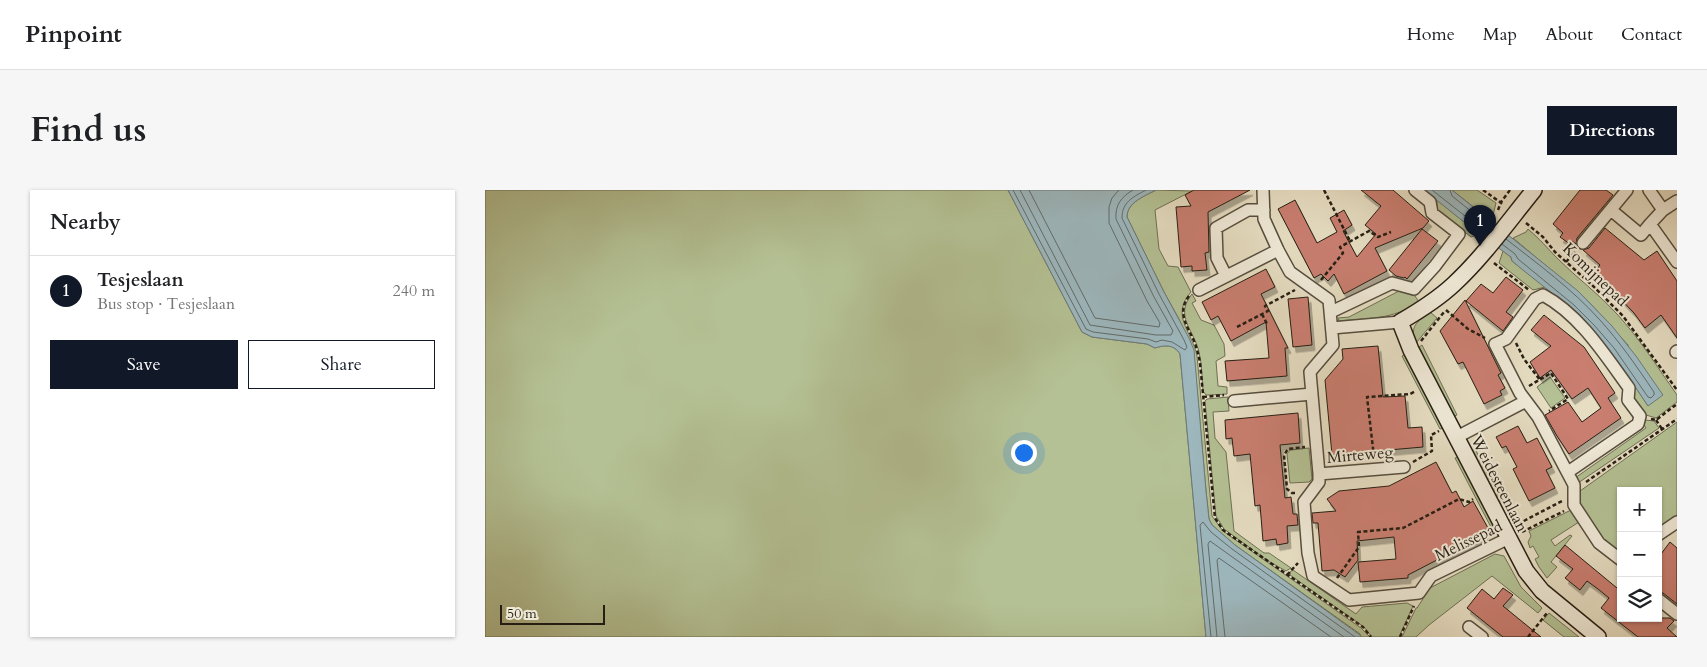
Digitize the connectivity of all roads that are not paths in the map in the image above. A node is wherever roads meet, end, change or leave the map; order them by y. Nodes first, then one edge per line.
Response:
1 (1263, 190) edge
2 (1415, 190) edge
3 (1534, 190) edge
4 (1627, 190) edge
5 (1649, 190) edge
6 (1677, 201) edge
7 (1264, 210) junction
8 (1611, 210) junction
9 (1663, 210) junction
10 (1651, 224) junction
11 (1583, 243) dead end
12 (1278, 250) junction
13 (1677, 262) edge
14 (1226, 276) junction
15 (1199, 290) road end
16 (1331, 312) junction
17 (1400, 322) junction
18 (1332, 328) junction
19 (1312, 394) junction
20 (1523, 397) junction
21 (1234, 400) road end
22 (1454, 432) junction
23 (1404, 467) road end
24 (1568, 472) junction
25 (1319, 474) junction
26 (1677, 522) edge
27 (1661, 532) edge
28 (1507, 534) junction
29 (1617, 557) edge
30 (1349, 600) joint
31 (1662, 602) edge
32 (1677, 614) edge
33 (1469, 627) dead end
34 (1482, 637) edge
35 (1598, 637) edge

1 - 7 street
2 - 16 street
3 - 17 street
4 - 8 street
5 - 9 street
6 - 9 street
7 - 12 street
7 - 14 street
8 - 10 street
8 - 11 street
9 - 10 street
10 - 13 street
12 - 14 street
12 - 16 street
14 - 15 street
16 - 18 street, Mirteweg
17 - 18 street
17 - 22 street, Weidesteenlaan
18 - 19 street, Mirteweg
19 - 21 street
19 - 25 street, Mirteweg
20 - 22 street
20 - 24 street
20 - 24 street
22 - 28 street, Weidesteenlaan
23 - 25 street, Mirteweg
24 - 29 street
25 - 30 street, Mirteweg
26 - 27 street
28 - 30 street, Melissepad
28 - 35 street, Weidesteenlaan
31 - 32 street
33 - 34 street

